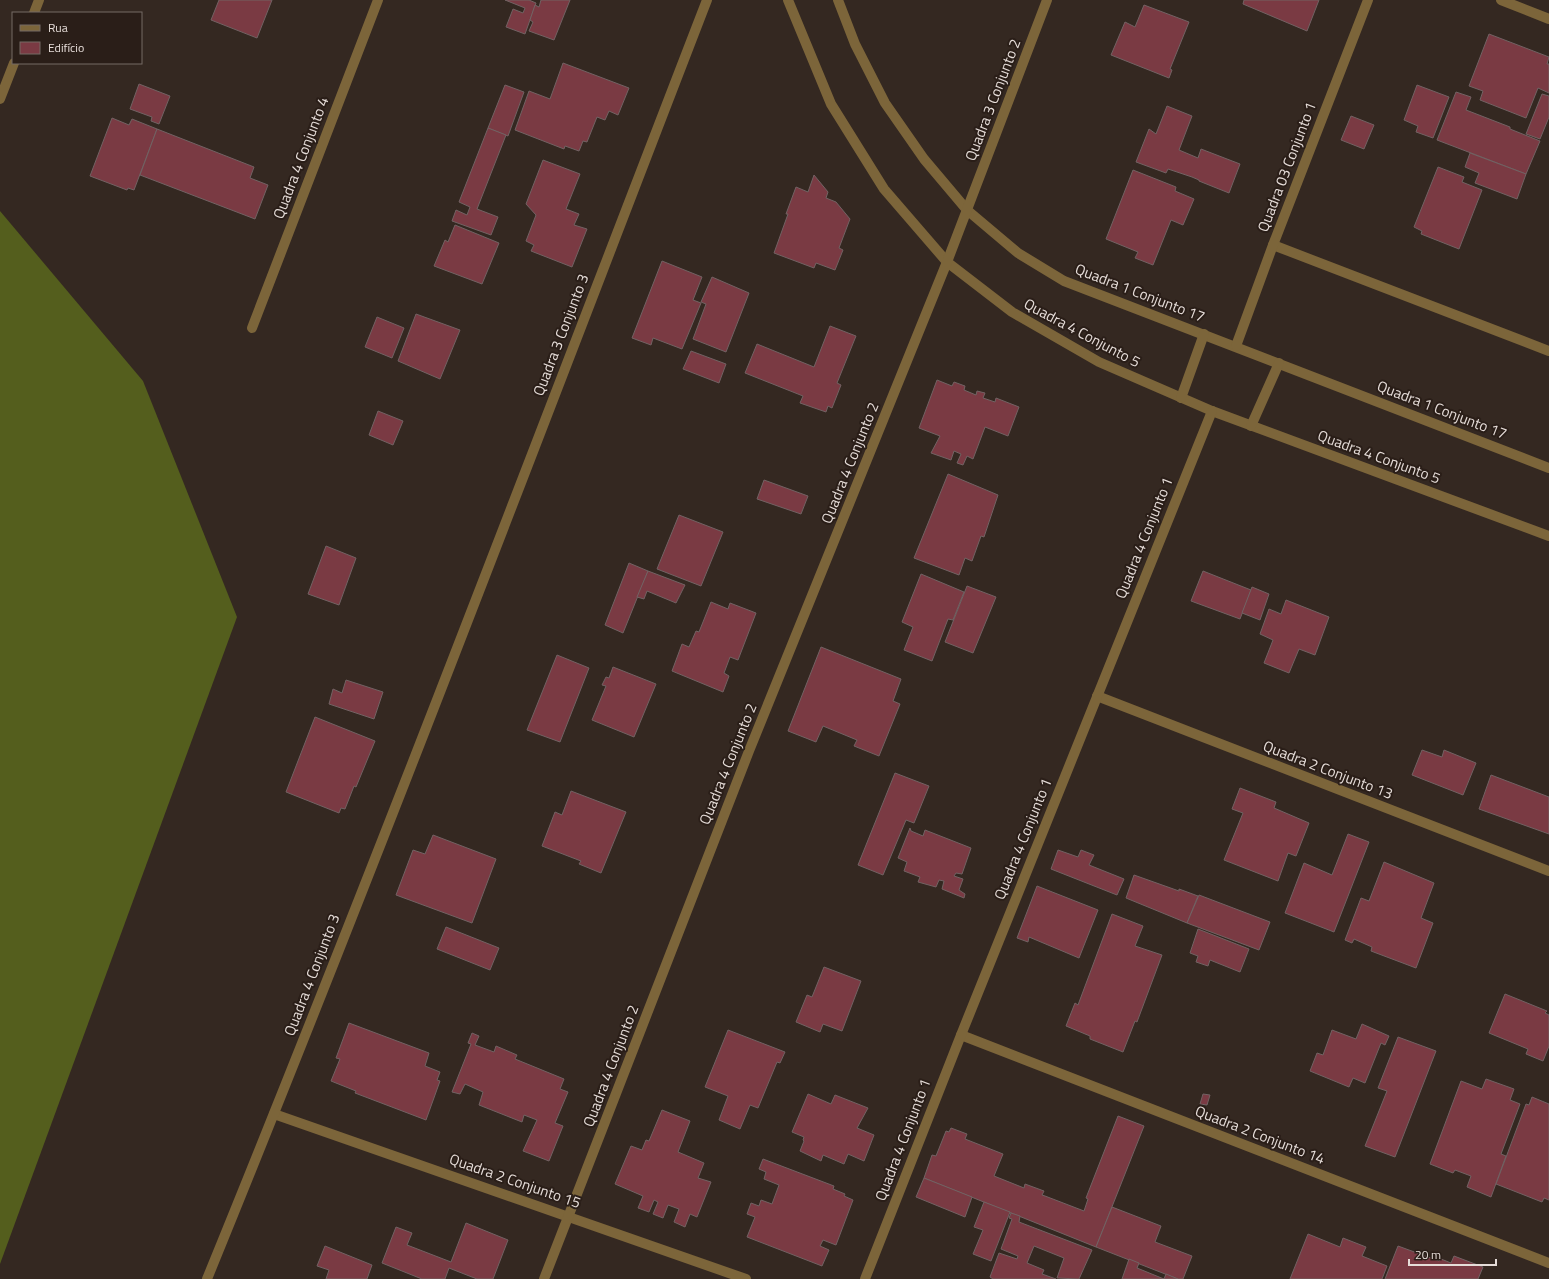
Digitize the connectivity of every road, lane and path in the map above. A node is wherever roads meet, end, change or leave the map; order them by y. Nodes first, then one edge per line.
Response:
1 (39, 0) edge
2 (378, 0) edge
3 (707, 0) edge
4 (788, 0) edge
5 (838, 0) edge
6 (1047, 0) edge
7 (1368, 0) edge
8 (1501, 0) edge
9 (34, 12) edge
10 (1549, 18) edge
11 (14, 64) edge
12 (0, 99) edge
13 (967, 210) junction
14 (1273, 245) junction
15 (947, 262) junction
16 (252, 328) dead end
17 (1204, 334) junction
18 (1236, 346) junction
19 (1549, 351) edge
20 (1279, 363) junction
21 (1181, 398) junction
22 (1212, 411) junction
23 (1251, 426) junction
24 (1549, 468) edge
25 (1549, 536) edge
26 (444, 681) joint
27 (1097, 696) junction
28 (1549, 871) edge
29 (961, 1035) junction
30 (274, 1114) junction
31 (569, 1216) junction
32 (1549, 1264) edge
33 (207, 1279) edge
34 (544, 1279) edge
35 (746, 1279) edge
36 (865, 1279) edge

1 - 9 street
2 - 16 street, Quadra 4 Conjunto 4
3 - 26 street, Quadra 3 Conjunto 3
4 - 15 street, Quadra 4 Conjunto 5
5 - 13 street, Quadra 1 Conjunto 17
6 - 13 street, Quadra 3 Conjunto 2
7 - 14 street, Quadra 03 Conjunto 1
8 - 10 street
11 - 12 street
13 - 15 street, Quadra 3 Conjunto 2
13 - 17 street, Quadra 1 Conjunto 17
14 - 18 street, Quadra 03 Conjunto 1
14 - 19 street
15 - 21 street, Quadra 4 Conjunto 5
15 - 31 street, Quadra 4 Conjunto 2
17 - 18 street, Quadra 1 Conjunto 17
17 - 21 street
18 - 20 street, Quadra 1 Conjunto 17
20 - 23 street
20 - 24 street, Quadra 1 Conjunto 17
21 - 22 street, Quadra 4 Conjunto 5
22 - 23 street, Quadra 4 Conjunto 5
22 - 27 street, Quadra 4 Conjunto 1
23 - 25 street, Quadra 4 Conjunto 5
26 - 30 street, Quadra 4 Conjunto 3
27 - 28 street, Quadra 2 Conjunto 13
27 - 29 street, Quadra 4 Conjunto 1
29 - 32 street, Quadra 2 Conjunto 14
29 - 36 street, Quadra 4 Conjunto 1
30 - 31 street, Quadra 2 Conjunto 15
30 - 33 street, Quadra 4 Conjunto 3
31 - 34 street, Quadra 4 Conjunto 2
31 - 35 street, Quadra 2 Conjunto 15

